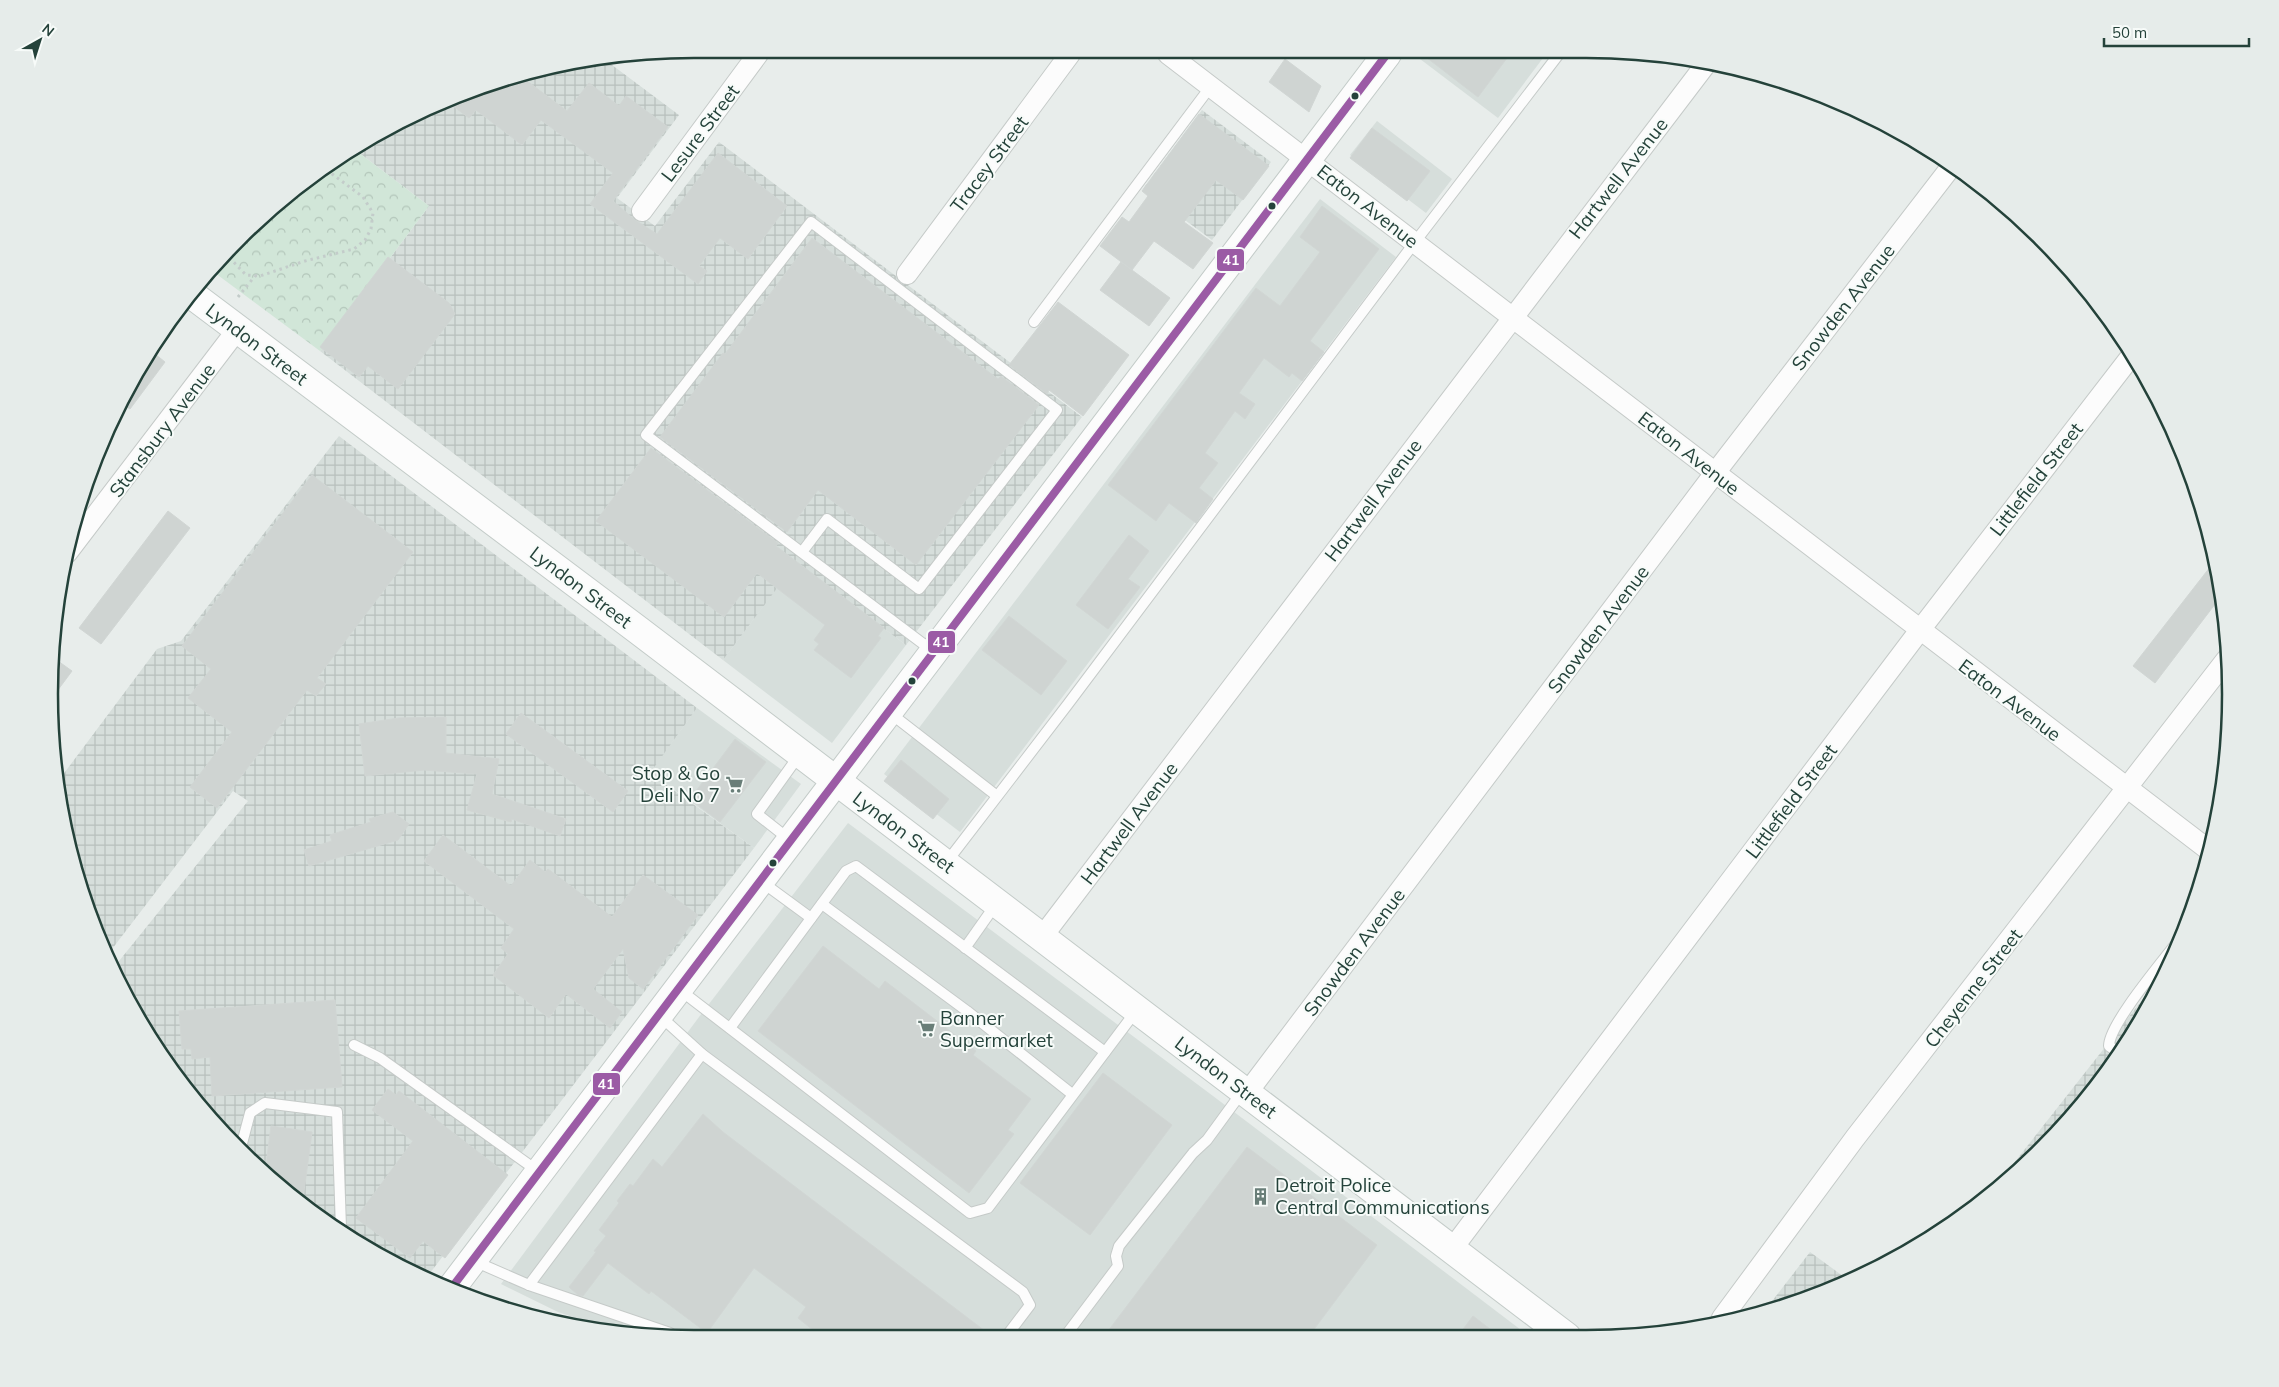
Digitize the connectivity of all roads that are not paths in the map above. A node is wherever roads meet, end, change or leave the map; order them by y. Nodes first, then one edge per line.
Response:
1 (755, 58) edge
2 (1067, 58) edge
3 (1173, 58) edge
4 (1383, 58) edge
5 (1556, 58) edge
6 (1702, 69) edge
7 (1211, 86) junction
8 (1307, 159) junction
9 (1947, 171) edge
10 (642, 211) dead end
11 (1415, 242) junction
12 (907, 274) dead end
13 (196, 298) edge
14 (1512, 317) junction
15 (1034, 322) dead end
16 (237, 330) junction
17 (2127, 361) edge
18 (1715, 473) junction
19 (76, 542) edge
20 (802, 552) junction
21 (1920, 630) junction
22 (935, 652) junction
23 (2221, 667) edge
24 (890, 712) junction
25 (801, 754) junction
26 (838, 781) junction
27 (2128, 789) junction
28 (997, 796) junction
29 (792, 841) junction
30 (2203, 846) edge
31 (945, 863) junction
32 (761, 882) junction
33 (997, 903) junction
34 (822, 904) junction
35 (811, 918) junction
36 (1042, 937) junction
37 (965, 948) junction
38 (2161, 963) edge
39 (679, 990) junction
40 (1137, 1009) junction
41 (659, 1015) junction
42 (730, 1028) junction
43 (354, 1045) dead end
44 (2113, 1049) edge
45 (1104, 1052) junction
46 (702, 1054) junction
47 (1245, 1092) junction
48 (1072, 1094) junction
49 (243, 1141) edge
50 (540, 1172) junction
51 (341, 1223) edge
52 (1452, 1249) junction
53 (473, 1261) junction
54 (455, 1283) edge
55 (529, 1285) junction
56 (1725, 1314) edge
57 (656, 1328) edge
58 (1011, 1330) edge
59 (1070, 1330) edge
60 (1558, 1330) edge

1 - 10 street, Lesure Street
2 - 12 street, Tracey Street
3 - 7 street, Eaton Avenue
4 - 8 street
5 - 11 lane
6 - 14 street, Hartwell Avenue
7 - 8 street, Eaton Avenue
7 - 15 lane
8 - 11 street, Eaton Avenue
8 - 22 street
9 - 18 street, Snowden Avenue
11 - 14 street, Eaton Avenue
11 - 28 lane
13 - 16 street, Lyndon Street
14 - 18 street, Eaton Avenue
14 - 36 street, Hartwell Avenue
16 - 19 street, Stansbury Avenue
16 - 25 street, Lyndon Street
17 - 21 street, Littlefield Street
18 - 21 street, Eaton Avenue
18 - 47 street, Snowden Avenue
20 - 20 lane
20 - 22 lane
21 - 27 street, Eaton Avenue
21 - 52 street, Littlefield Street
22 - 24 street
23 - 27 street, Cheyenne Street
24 - 26 street
24 - 28 lane
25 - 26 street, Lyndon Street
25 - 29 lane
26 - 29 street
26 - 31 street, Lyndon Street
27 - 30 street, Eaton Avenue
27 - 56 street, Cheyenne Street
28 - 31 lane
29 - 32 street
31 - 33 street, Lyndon Street
32 - 35 lane
32 - 39 street
33 - 36 street, Lyndon Street
33 - 37 lane
34 - 35 lane
34 - 37 lane
34 - 48 lane
35 - 42 lane
36 - 40 street, Lyndon Street
37 - 45 lane
38 - 44 lane
39 - 41 street
39 - 42 lane
40 - 45 lane
40 - 47 street, Lyndon Street
41 - 46 lane
41 - 50 street
42 - 48 lane
43 - 50 lane
45 - 48 lane
46 - 55 lane
46 - 58 lane
47 - 52 street, Lyndon Street
47 - 59 lane
49 - 51 lane
50 - 53 street
52 - 60 street, Lyndon Street
53 - 54 street
53 - 55 lane
55 - 57 lane

